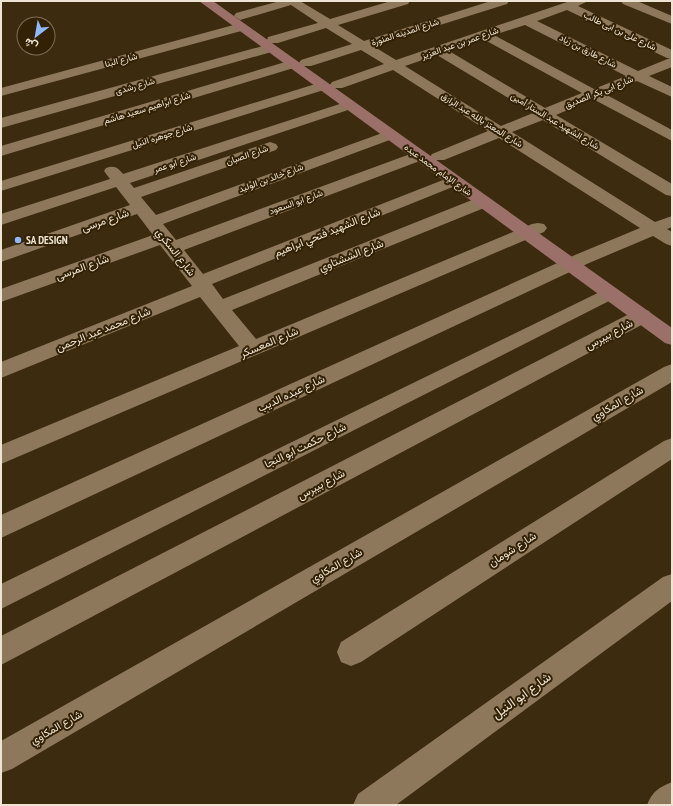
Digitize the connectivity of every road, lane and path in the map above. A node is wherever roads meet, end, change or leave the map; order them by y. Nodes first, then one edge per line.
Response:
1 (205, 1) edge
2 (219, 1) edge
3 (292, 1) edge
4 (404, 1) edge
5 (503, 1) edge
6 (582, 1) edge
7 (627, 1) edge
8 (568, 6) junction
9 (526, 20) junction
10 (672, 20) edge
11 (328, 24) junction
12 (257, 33) junction
13 (484, 35) junction
14 (363, 45) junction
15 (438, 50) junction
16 (672, 55) edge
17 (672, 62) edge
18 (299, 64) junction
19 (394, 65) junction
20 (638, 76) junction
21 (330, 86) junction
22 (1, 92) edge
23 (672, 93) edge
24 (594, 94) junction
25 (349, 105) junction
26 (544, 114) junction
27 (362, 115) junction
28 (1, 123) edge
29 (500, 132) junction
30 (390, 135) junction
31 (672, 136) edge
32 (1, 151) edge
33 (100, 155) junction
34 (419, 156) junction
35 (438, 157) junction
36 (120, 181) junction
37 (454, 181) junction
38 (1, 186) edge
39 (672, 191) edge
40 (136, 201) junction
41 (483, 202) junction
42 (1, 220) edge
43 (672, 221) edge
44 (152, 222) junction
45 (654, 228) junction
46 (532, 231) junction
47 (672, 240) edge
48 (168, 242) junction
49 (1, 256) edge
50 (576, 262) junction
51 (202, 285) junction
52 (610, 293) junction
53 (1, 296) edge
54 (220, 308) junction
55 (642, 316) junction
56 (672, 323) edge
57 (672, 338) edge
58 (252, 349) junction
59 (1, 370) edge
60 (672, 372) edge
61 (672, 447) edge
62 (1, 456) edge
63 (1, 527) edge
64 (672, 586) edge
65 (1, 597) edge
66 (1, 651) edge
67 (351, 652) dead end
68 (1, 758) edge
69 (672, 798) edge
70 (369, 805) edge
71 (663, 805) edge

1 - 12 street, شارع الإمام محمد عبده
2 - 12 street, شارع الإمام محمد عبده
3 - 11 street, شارع المعتز بالله عبد الرازق
3 - 12 street
4 - 11 street, شارع رشدى
5 - 14 street, شارع المدينه المنورة
6 - 8 street, شارع عمر بن عبد العزيز
7 - 10 street
8 - 9 street, شارع عمر بن عبد العزيز
8 - 16 street, شارع على بن ابى طالب
9 - 13 street, شارع عمر بن عبد العزيز
9 - 20 street, شارع طارق بن زياد
11 - 12 street, شارع رشدى
11 - 14 street, شارع المعتز بالله عبد الرازق
12 - 18 street, شارع الإمام محمد عبده
12 - 22 street, شارع البنا
12 - 28 street, شارع رشدى
13 - 15 street, شارع عمر بن عبد العزيز
13 - 24 street
14 - 18 street, شارع المدينه المنورة
14 - 19 street, شارع المعتز بالله عبد الرازق
15 - 19 street, شارع عمر بن عبد العزيز
15 - 26 street, شارع الشهيد عبد الستار أمين
17 - 20 street, شارع ابى بكر الصديق
18 - 21 street, شارع الإمام محمد عبده
18 - 32 street, شارع ابراهيم سعيد هاشم
19 - 21 street, شارع عمر بن عبد العزيز
19 - 29 street, شارع المعتز بالله عبد الرازق
20 - 23 street, شارع طارق بن زياد
20 - 24 street, شارع ابى بكر الصديق
21 - 25 street, شارع الإمام محمد عبده
21 - 33 street, شارع جوهره النيل
21 - 35 street, شارع الإمام محمد عبده
24 - 26 street, شارع ابى بكر الصديق
24 - 31 street
25 - 27 street, شارع الإمام محمد عبده
25 - 36 street, شارع ابو عمر
26 - 29 street, شارع ابى بكر الصديق
26 - 39 street, شارع الشهيد عبد الستار أمين
27 - 30 street, شارع الإمام محمد عبده
27 - 40 street, شارع الصبان
29 - 35 street, شارع ابى بكر الصديق
29 - 45 street, شارع المعتز بالله عبد الرازق
30 - 34 street, شارع الإمام محمد عبده
30 - 44 street, شارع خالد بن الوليد
33 - 36 street, شارع السكري
33 - 38 street, شارع جوهره النيل
34 - 37 street, شارع الإمام محمد عبده
34 - 48 street, شارع ابو السعود
35 - 46 street, شارع الإمام محمد عبده
36 - 40 street, شارع السكري
36 - 42 street, شارع ابو عمر
37 - 41 street, شارع الإمام محمد عبده
37 - 51 street, شارع الشهيد فتحي ابراهيم
40 - 44 street, شارع السكري
40 - 49 street, شارع مرسى
41 - 46 street, شارع الإمام محمد عبده
41 - 54 street, شارع الششتاوي
43 - 45 street, شارع عبده الديب
44 - 48 street, شارع السكري
45 - 47 street, شارع المعتز بالله عبد الرازق
45 - 50 street, شارع عبده الديب
46 - 50 street, شارع الإمام محمد عبده
46 - 58 street, شارع المعسكر
48 - 51 street, شارع السكري
48 - 53 street, شارع المرسى
50 - 52 street, شارع الإمام محمد عبده
50 - 56 street, شارع الإمام محمد عبده
50 - 63 street, شارع عبده الديب
51 - 54 street, شارع السكري
51 - 59 street, شارع محمد عبد الرحمن
52 - 55 street, شارع الإمام محمد عبده
52 - 65 street, شارع حكمت ابو النجا
54 - 58 street, شارع السكري
55 - 57 street, شارع الإمام محمد عبده
55 - 66 street, شارع بيبرس
58 - 62 street, شارع المعسكر
60 - 68 street, شارع المكاوي
61 - 67 street, شارع شومان
64 - 70 street, شارع ابو النيل
69 - 71 street

